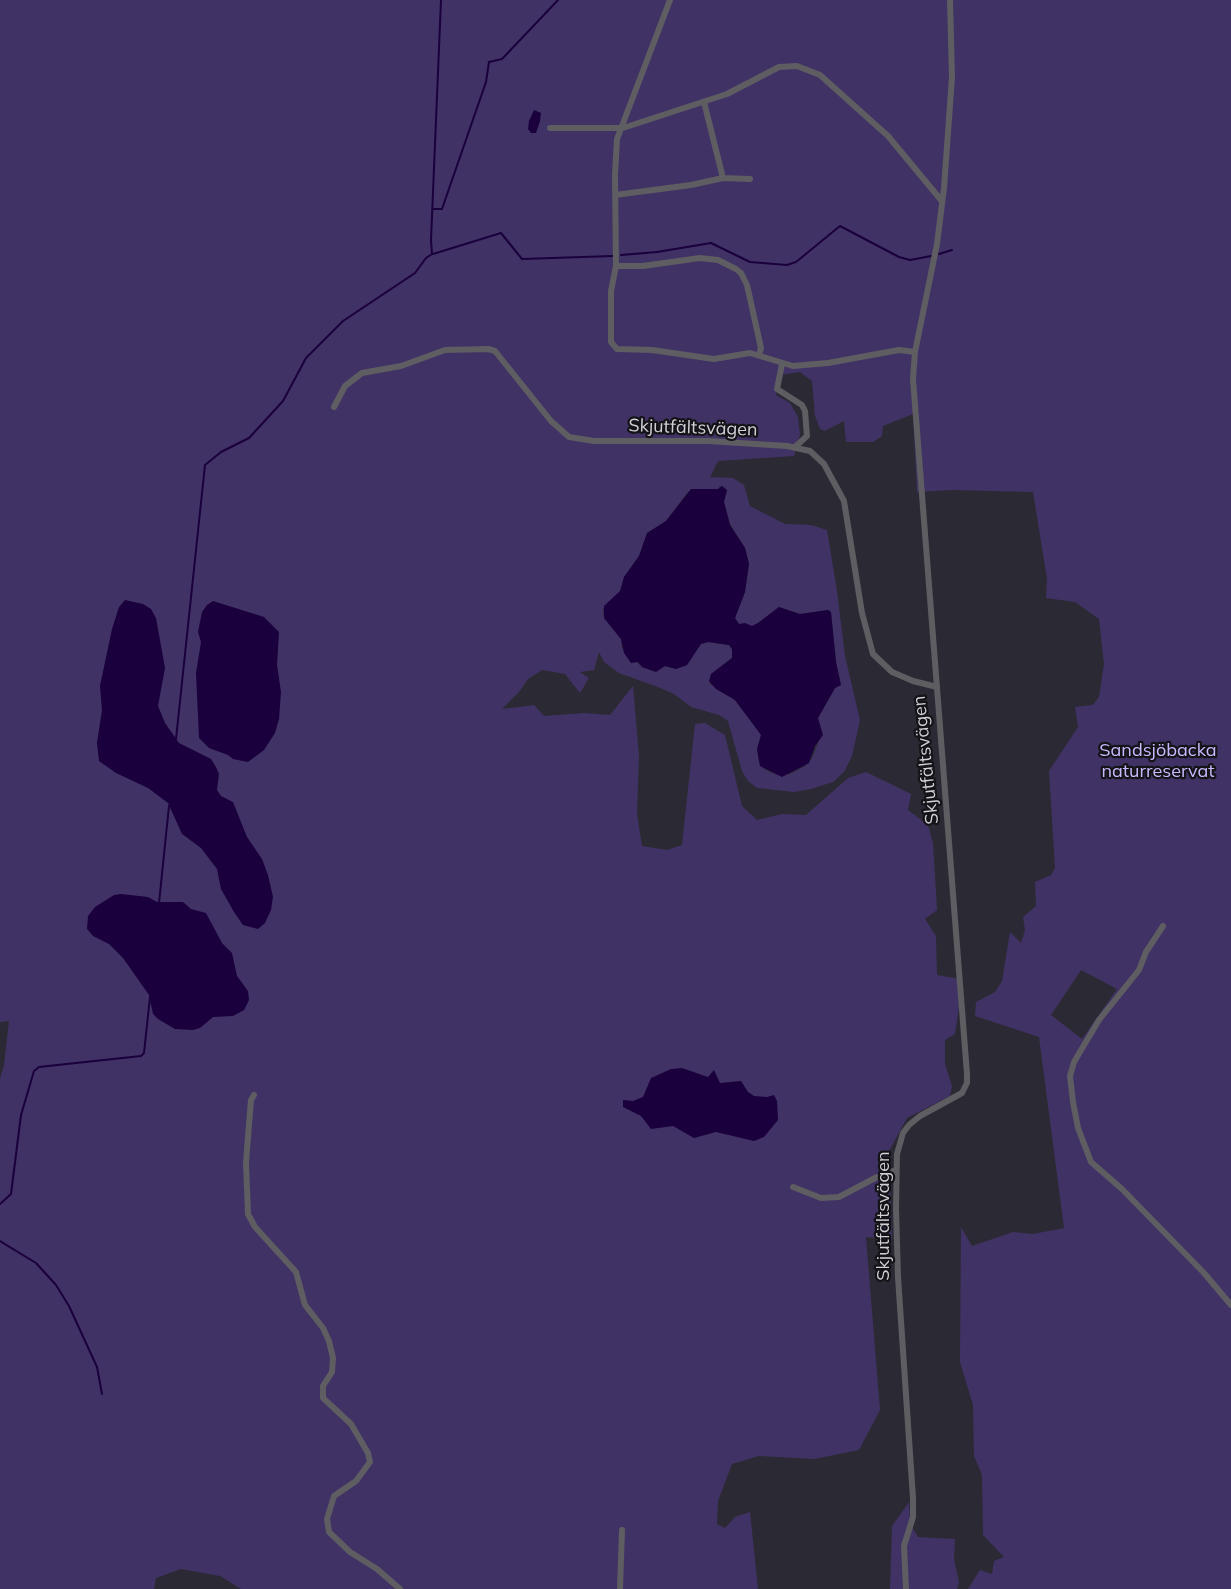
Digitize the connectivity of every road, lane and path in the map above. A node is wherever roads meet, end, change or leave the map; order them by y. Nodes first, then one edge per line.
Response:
1 (670, 0) edge
2 (950, 0) edge
3 (704, 102) junction
4 (550, 128) dead end
5 (622, 128) junction
6 (723, 178) junction
7 (750, 179) dead end
8 (615, 195) junction
9 (941, 200) junction
10 (616, 266) junction
11 (915, 352) junction
12 (759, 354) junction
13 (782, 364) junction
14 (334, 408) dead end
15 (795, 447) junction
16 (937, 687) junction
17 (1163, 926) dead end
18 (254, 1095) dead end
19 (896, 1170) junction
20 (792, 1187) dead end
21 (1231, 1305) edge
22 (622, 1530) dead end
23 (400, 1589) edge
24 (620, 1589) edge
25 (906, 1589) edge

1 - 5 street
2 - 9 street
3 - 5 street
3 - 6 street
3 - 9 street
4 - 5 street
5 - 8 street
6 - 7 street
6 - 8 street
8 - 10 street
9 - 11 street
10 - 12 street
10 - 12 street
11 - 13 street
11 - 16 street
12 - 13 street
13 - 15 street
14 - 15 street, Skjutfältsvägen
15 - 16 street, Skjutfältsvägen
16 - 19 street, Skjutfältsvägen
17 - 21 street
18 - 23 street
19 - 20 street
19 - 25 street, Skjutfältsvägen
22 - 24 street

